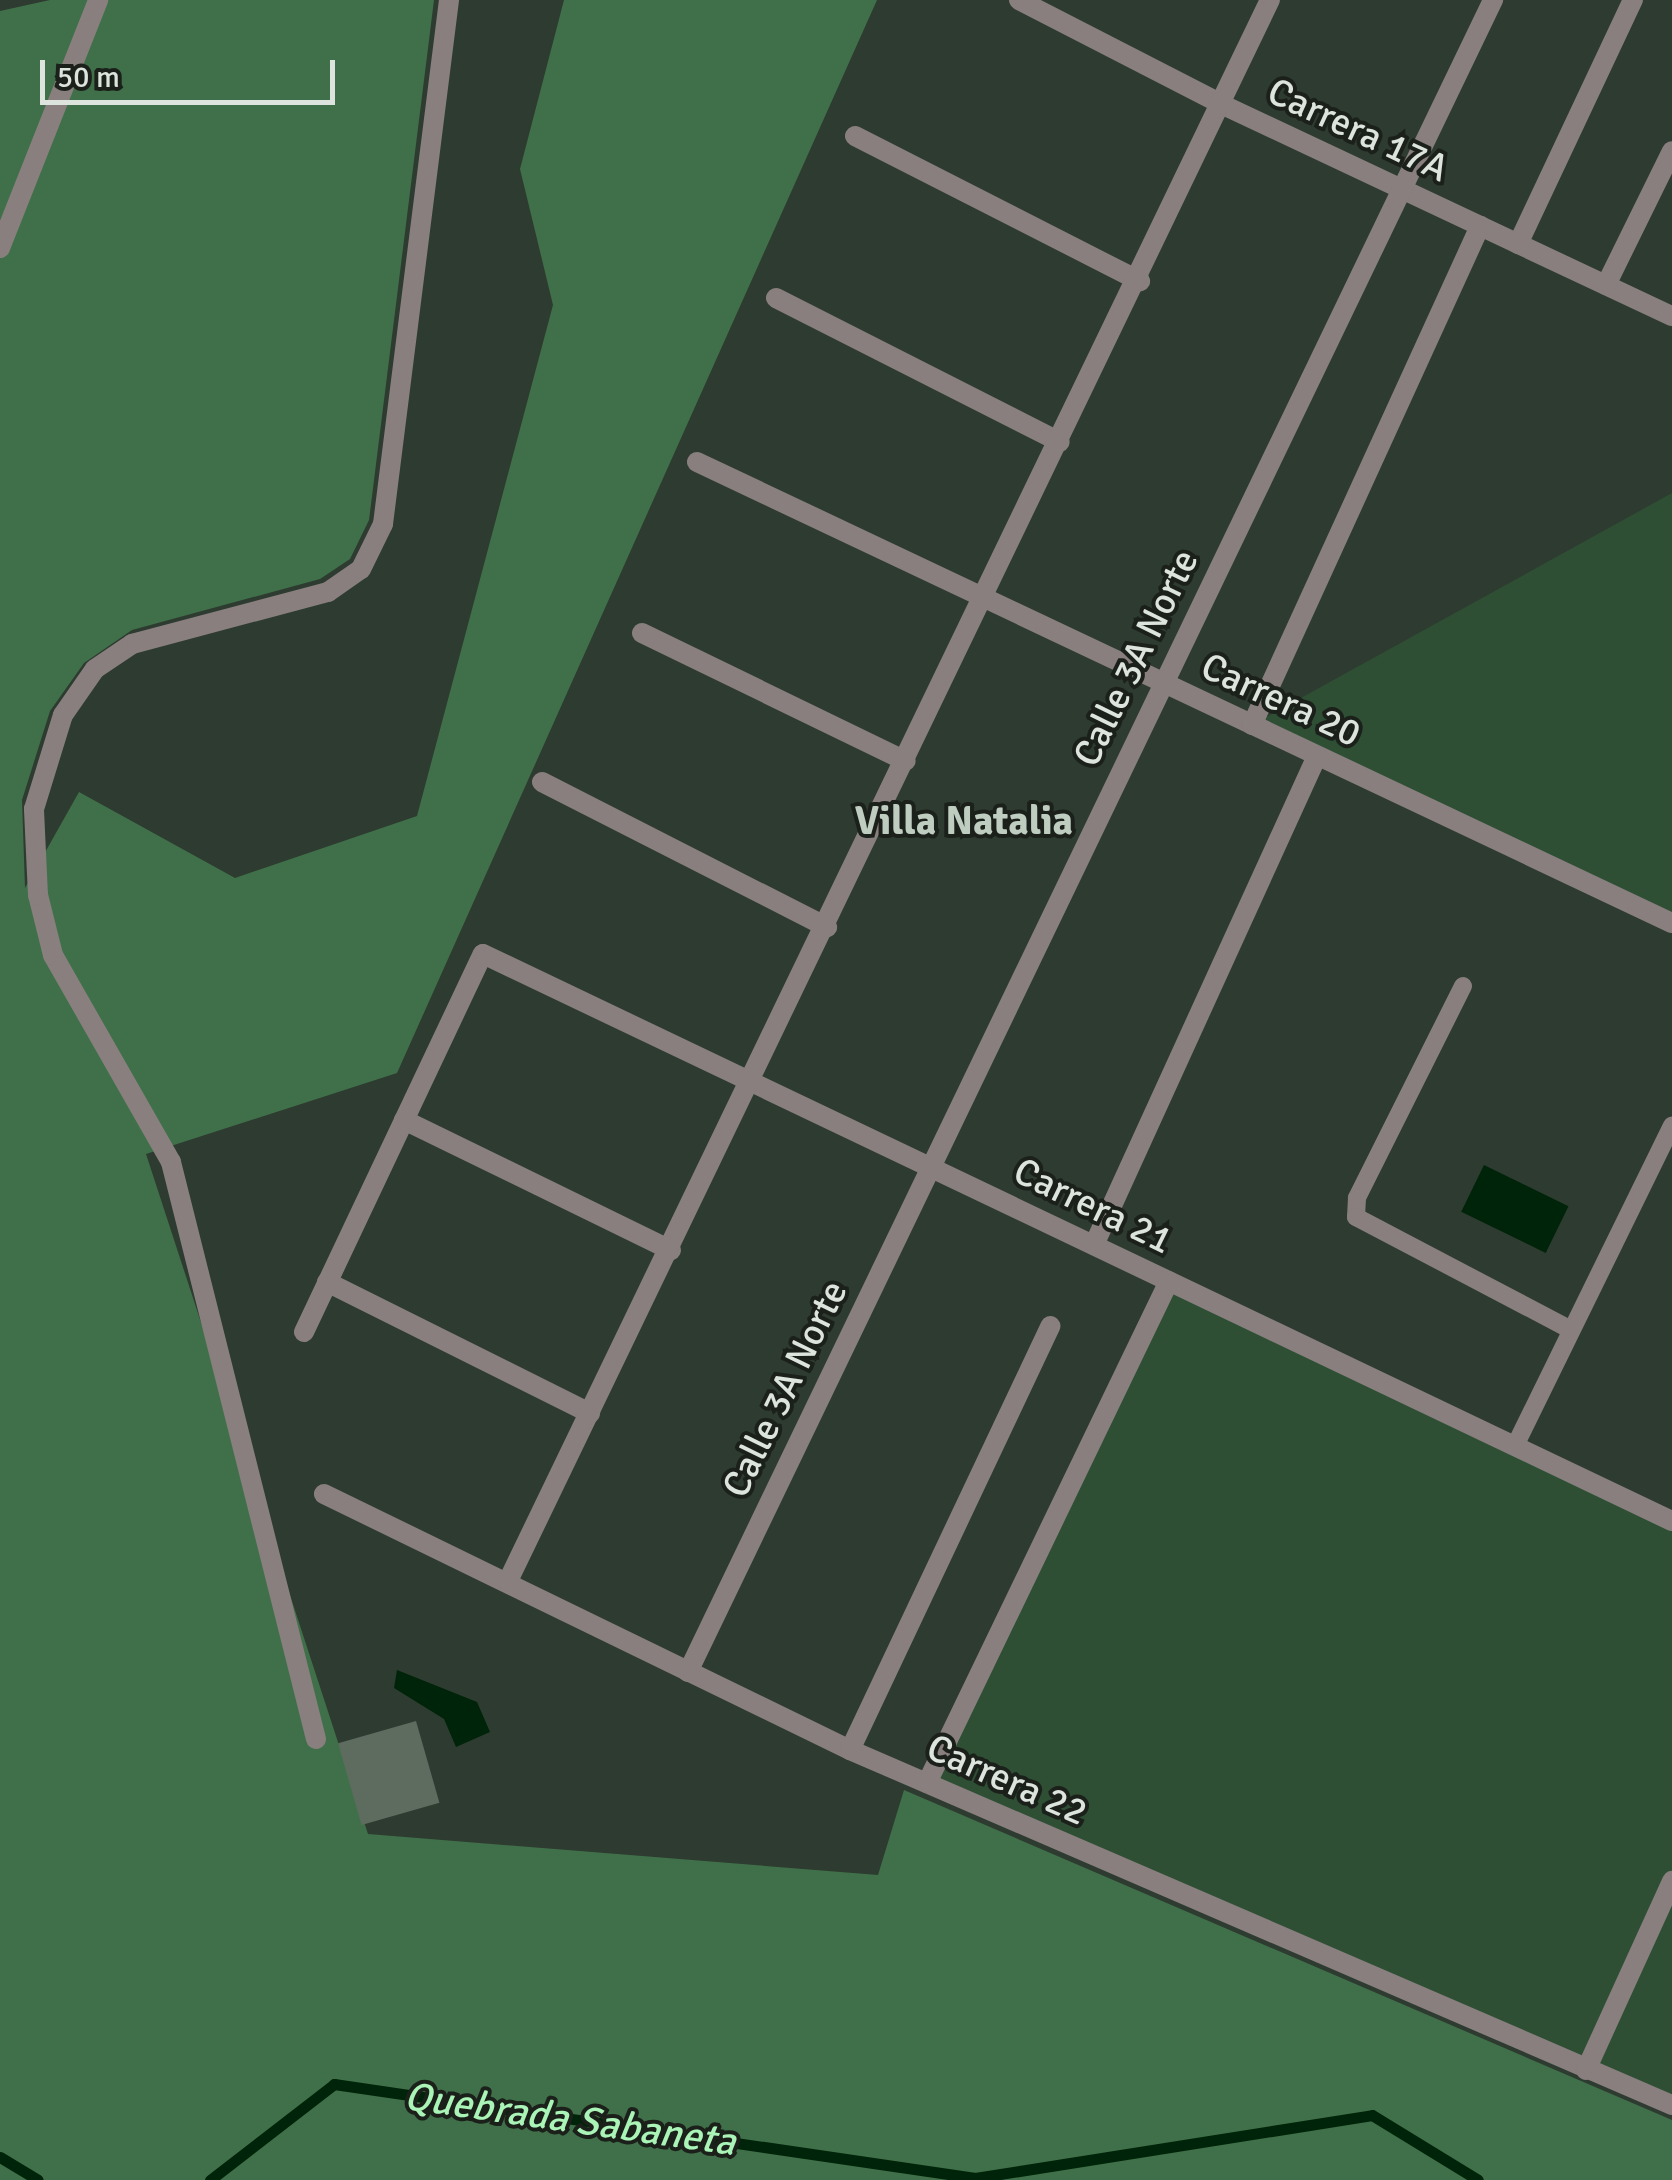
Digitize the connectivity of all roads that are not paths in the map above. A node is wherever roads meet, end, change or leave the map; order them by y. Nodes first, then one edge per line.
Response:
1 (98, 0) edge
2 (449, 0) edge
3 (1019, 0) edge
4 (1270, 0) edge
5 (1493, 0) edge
6 (1633, 0) edge
7 (1222, 104) junction
8 (856, 136) dead end
9 (1672, 151) edge
10 (1402, 189) junction
11 (1480, 226) junction
12 (1518, 244) junction
13 (0, 248) edge
14 (1140, 281) junction
15 (1606, 285) junction
16 (776, 298) dead end
17 (1672, 316) edge
18 (1060, 442) junction
19 (697, 462) dead end
20 (985, 599) junction
21 (642, 633) dead end
22 (1164, 683) junction
23 (1252, 725) junction
24 (1317, 756) junction
25 (906, 761) junction
26 (542, 782) dead end
27 (1672, 923) edge
28 (827, 927) junction
29 (1463, 986) dead end
30 (752, 1082) junction
31 (404, 1120) junction
32 (1672, 1125) edge
33 (930, 1166) junction
34 (1094, 1245) junction
35 (671, 1250) junction
36 (1169, 1281) junction
37 (328, 1282) junction
38 (1050, 1326) dead end
39 (1571, 1330) junction
40 (304, 1332) dead end
41 (590, 1413) junction
42 (1515, 1446) junction
43 (324, 1494) dead end
44 (1672, 1522) edge
45 (508, 1581) junction
46 (688, 1672) junction
47 (316, 1739) dead end
48 (850, 1750) junction
49 (927, 1783) junction
50 (1672, 1881) edge
51 (1586, 2070) junction
52 (1672, 2105) edge

1 - 13 street
2 - 47 street
3 - 7 street, Carrera 17A
4 - 7 street
5 - 10 street, Calle 3A Norte
6 - 12 street
7 - 10 street, Carrera 17A
7 - 14 street
8 - 14 street
9 - 15 street
10 - 11 street, Carrera 17A
10 - 22 street, Calle 3A Norte
11 - 12 street, Carrera 17A
11 - 23 street
12 - 15 street, Carrera 17A
14 - 18 street
15 - 17 street, Carrera 17A
16 - 18 street
18 - 20 street
19 - 20 street, Carrera 20
20 - 22 street, Carrera 20
20 - 25 street
21 - 25 street
22 - 23 street, Carrera 20
22 - 33 street, Calle 3A Norte
23 - 24 street, Carrera 20
24 - 27 street, Carrera 20
24 - 34 street
25 - 28 street
26 - 28 street
28 - 30 street
29 - 39 lane
30 - 31 street, Carrera 21
30 - 33 street, Carrera 21
30 - 35 street
31 - 35 street
31 - 37 street
32 - 39 lane
33 - 34 street, Carrera 21
33 - 46 street, Calle 3A Norte
34 - 36 street, Carrera 21
35 - 41 street
36 - 42 street, Carrera 21
36 - 49 street
37 - 40 street
37 - 41 street
38 - 48 street
39 - 42 lane
41 - 45 street
42 - 44 street, Carrera 21
43 - 45 street, Carrera 22
45 - 46 street, Carrera 22
46 - 48 street, Carrera 22
48 - 49 street, Carrera 22
49 - 51 street, Carrera 22
50 - 51 street
51 - 52 street, Carrera 22

